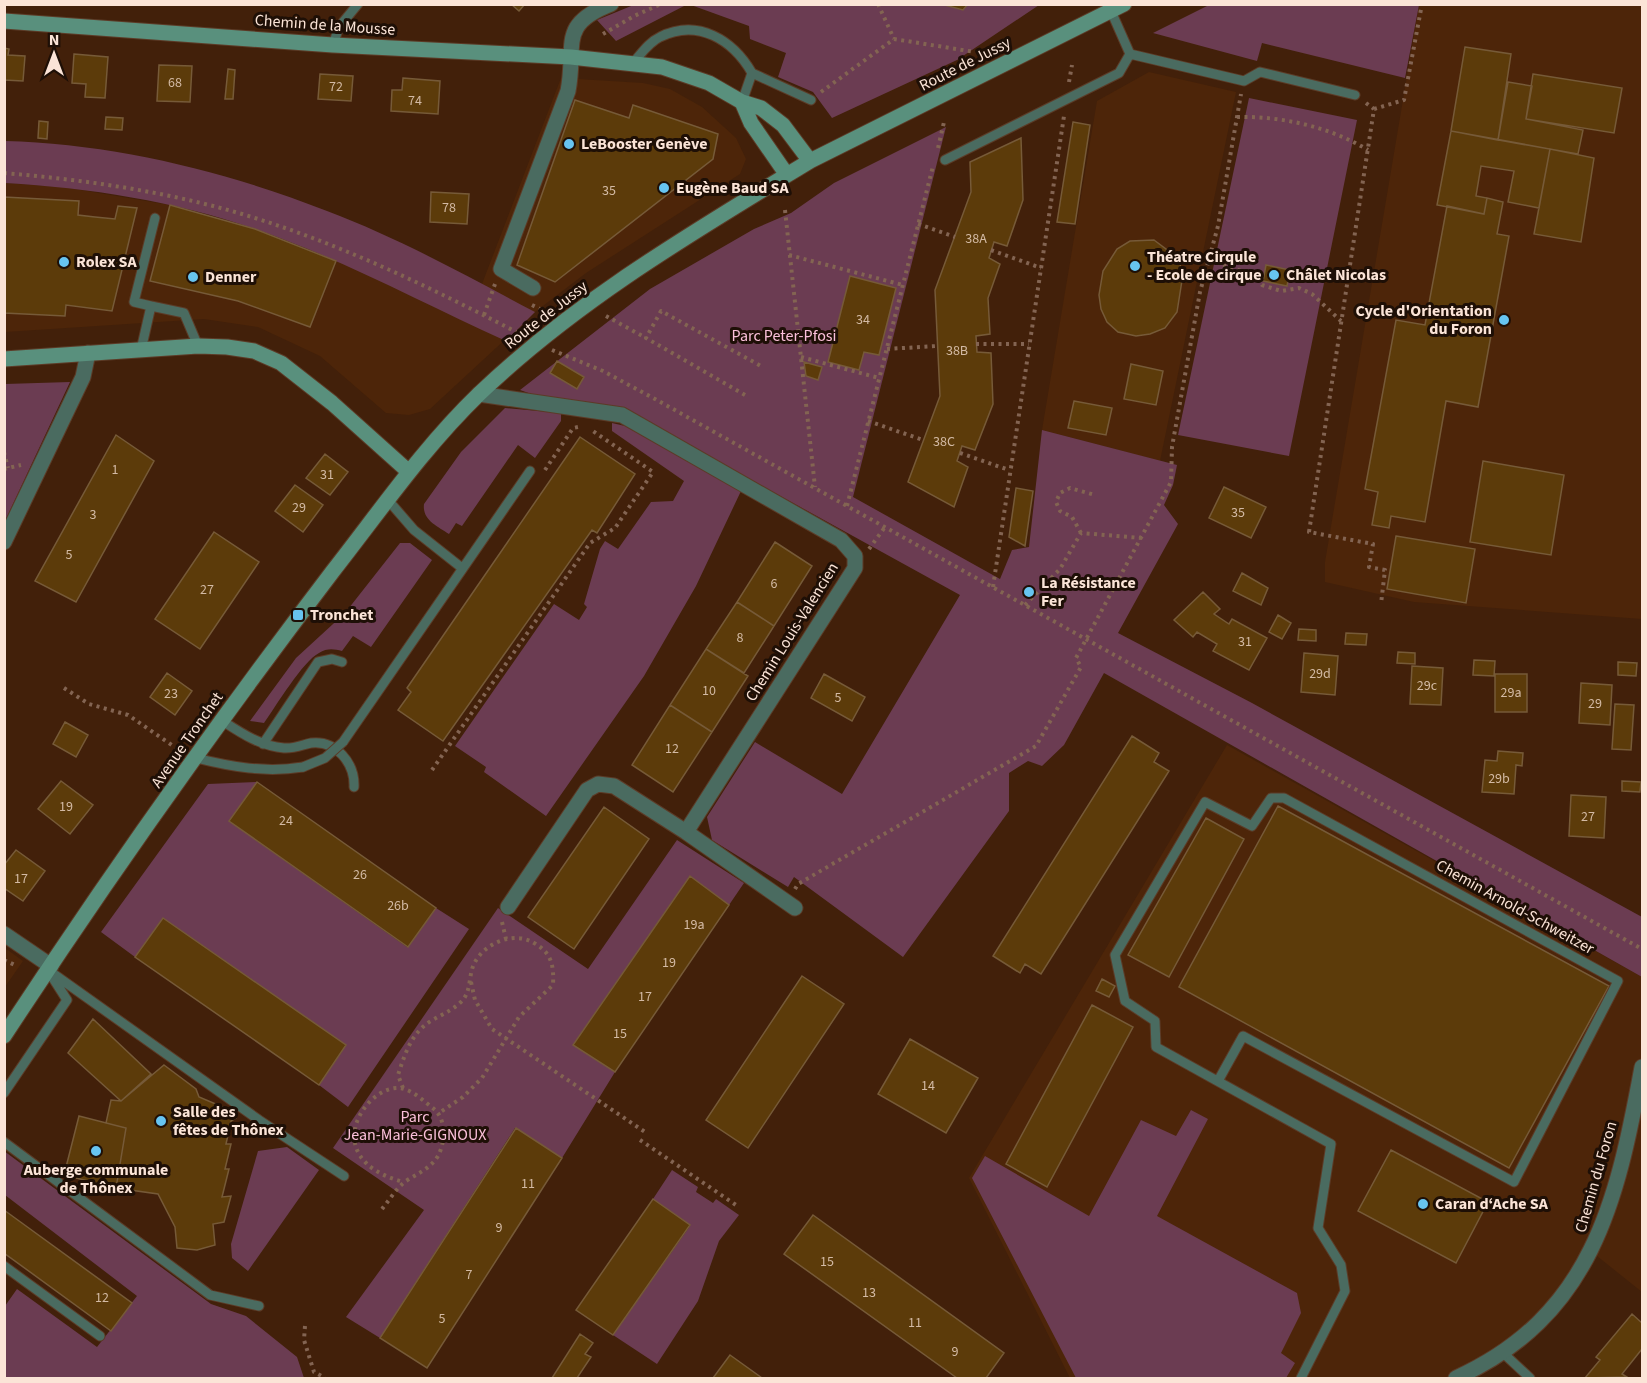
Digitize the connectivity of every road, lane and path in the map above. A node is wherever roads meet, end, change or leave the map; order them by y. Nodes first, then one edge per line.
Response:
1 (358, 4) edge
2 (611, 4) edge
3 (662, 4) edge
4 (878, 4) edge
5 (1422, 4) edge
6 (1118, 8) edge
7 (4, 21) edge
8 (603, 34) dead end
9 (894, 39) junction
10 (333, 45) junction
11 (975, 52) dead end
12 (1130, 54) junction
13 (571, 57) junction
14 (633, 63) junction
15 (1072, 64) dead end
16 (752, 73) junction
17 (1244, 81) junction
18 (1355, 95) joint
19 (811, 100) joint
20 (742, 102) junction
21 (1067, 102) junction
22 (1374, 109) junction
23 (1237, 117) junction
24 (944, 122) dead end
25 (937, 150) dead end
26 (1368, 150) junction
27 (934, 160) dead end
28 (945, 160) dead end
29 (810, 161) junction
30 (4, 173) edge
31 (787, 175) junction
32 (785, 210) dead end
33 (155, 218) dead end
34 (918, 224) junction
35 (955, 237) dead end
36 (991, 250) dead end
37 (789, 255) junction
38 (1209, 260) junction
39 (1041, 268) junction
40 (501, 269) junction
41 (903, 285) junction
42 (533, 288) dead end
43 (151, 306) junction
44 (469, 307) dead end
45 (484, 315) dead end
46 (606, 316) dead end
47 (1341, 321) junction
48 (646, 338) junction
49 (976, 344) dead end
50 (1029, 344) junction
51 (198, 346) junction
52 (937, 346) dead end
53 (886, 349) junction
54 (141, 350) junction
55 (88, 353) junction
56 (801, 357) junction
57 (4, 359) edge
58 (761, 366) dead end
59 (603, 371) dead end
60 (879, 378) junction
61 (479, 394) junction
62 (745, 395) dead end
63 (868, 421) junction
64 (923, 440) dead end
65 (4, 452) edge
66 (960, 453) dead end
67 (8, 468) dead end
68 (1009, 470) junction
69 (530, 471) joint
70 (409, 472) junction
71 (815, 488) junction
72 (1095, 495) dead end
73 (388, 500) junction
74 (847, 506) junction
75 (885, 527) junction
76 (1081, 534) junction
77 (1142, 538) junction
78 (4, 542) edge
79 (855, 556) junction
80 (462, 568) junction
81 (993, 587) junction
82 (1381, 604) dead end
83 (1025, 605) junction
84 (1088, 639) junction
85 (342, 662) dead end
86 (64, 688) dead end
87 (221, 720) junction
88 (262, 744) junction
89 (176, 748) dead end
90 (196, 758) junction
91 (432, 770) dead end
92 (354, 787) dead end
93 (686, 832) junction
94 (791, 905) joint
95 (508, 907) dead end
96 (4, 934) edge
97 (1642, 949) edge
98 (4, 960) edge
99 (22, 968) dead end
100 (50, 968) junction
101 (471, 982) junction
102 (4, 1036) edge
103 (504, 1039) junction
104 (1642, 1067) edge
105 (1218, 1081) junction
106 (403, 1088) junction
107 (4, 1093) edge
108 (439, 1113) junction
109 (645, 1132) dead end
110 (640, 1140) dead end
111 (4, 1142) edge
112 (344, 1176) dead end
113 (404, 1182) junction
114 (736, 1205) dead end
115 (382, 1209) dead end
116 (4, 1266) edge
117 (259, 1306) dead end
118 (304, 1326) dead end
119 (100, 1336) dead end
120 (1502, 1352) junction
121 (325, 1378) edge
122 (1301, 1378) edge
123 (1455, 1378) edge
124 (1530, 1378) edge

1 - 10 lane
2 - 13 street
3 - 8 path
4 - 9 path
5 - 22 path
6 - 12 lane
6 - 29 main road, Route de Jussy
7 - 10 main road, Chemin de la Mousse
9 - 11 path
9 - 19 path
10 - 13 main road, Chemin de la Mousse
12 - 17 lane
12 - 21 lane
13 - 14 main road, Chemin de la Mousse
13 - 40 street
14 - 16 lane
14 - 20 main road, Chemin de la Mousse
15 - 21 path
16 - 19 lane
16 - 20 lane
17 - 18 lane
17 - 23 path
18 - 22 path
20 - 29 main road, Chemin de la Mousse
20 - 31 main road
21 - 28 lane
21 - 39 path
22 - 26 path
23 - 26 path
23 - 38 path
24 - 25 path
26 - 47 path
27 - 34 path
29 - 31 main road, Route de Jussy
30 - 44 path
31 - 61 main road, Route de Jussy
32 - 37 path
33 - 43 lane
34 - 35 path
34 - 41 path
36 - 39 path
37 - 41 path
37 - 56 path
38 - 47 path
38 - 77 path
39 - 50 path
40 - 42 street
40 - 45 path
41 - 53 path
43 - 51 lane
43 - 54 lane
46 - 48 path
47 - 82 path
48 - 58 path
48 - 62 path
49 - 50 path
50 - 68 path
51 - 54 main road
51 - 70 main road
52 - 53 path
53 - 60 path
54 - 55 main road
55 - 57 main road
55 - 78 street
56 - 60 path
56 - 71 path
59 - 71 path
60 - 63 path
61 - 70 main road, Route de Jussy
61 - 79 street, Chemin Louis-Valencien
63 - 64 path
63 - 74 path
65 - 67 path
66 - 68 path
68 - 81 path
69 - 80 lane
69 - 91 path
70 - 73 main road, Avenue Tronchet
71 - 74 path
72 - 76 path
73 - 80 lane
73 - 87 main road, Avenue Tronchet
74 - 75 path
75 - 79 path
75 - 81 path
76 - 77 path
76 - 83 path
77 - 84 path
79 - 93 street, Chemin Louis-Valencien
80 - 90 lane, bridge
81 - 83 path
83 - 84 path
84 - 94 path
84 - 97 path
85 - 88 lane
86 - 89 path
87 - 88 lane
87 - 90 main road, Avenue Tronchet
88 - 92 lane
90 - 100 main road, Avenue Tronchet
93 - 94 street
93 - 95 street
96 - 100 street
98 - 99 path
100 - 102 main road, Avenue Tronchet
100 - 107 lane
100 - 112 lane
101 - 103 path
101 - 103 path
101 - 106 path
103 - 108 path
103 - 109 path
104 - 120 street, Chemin du Foron
105 - 105 lane, Chemin Arnold-Schweitzer
105 - 122 lane, Chemin Arnold-Schweitzer
106 - 108 path
106 - 113 path
108 - 113 path
110 - 114 path
111 - 117 lane
113 - 115 path
116 - 119 lane
118 - 121 path
120 - 123 street, Chemin du Foron
120 - 124 lane

